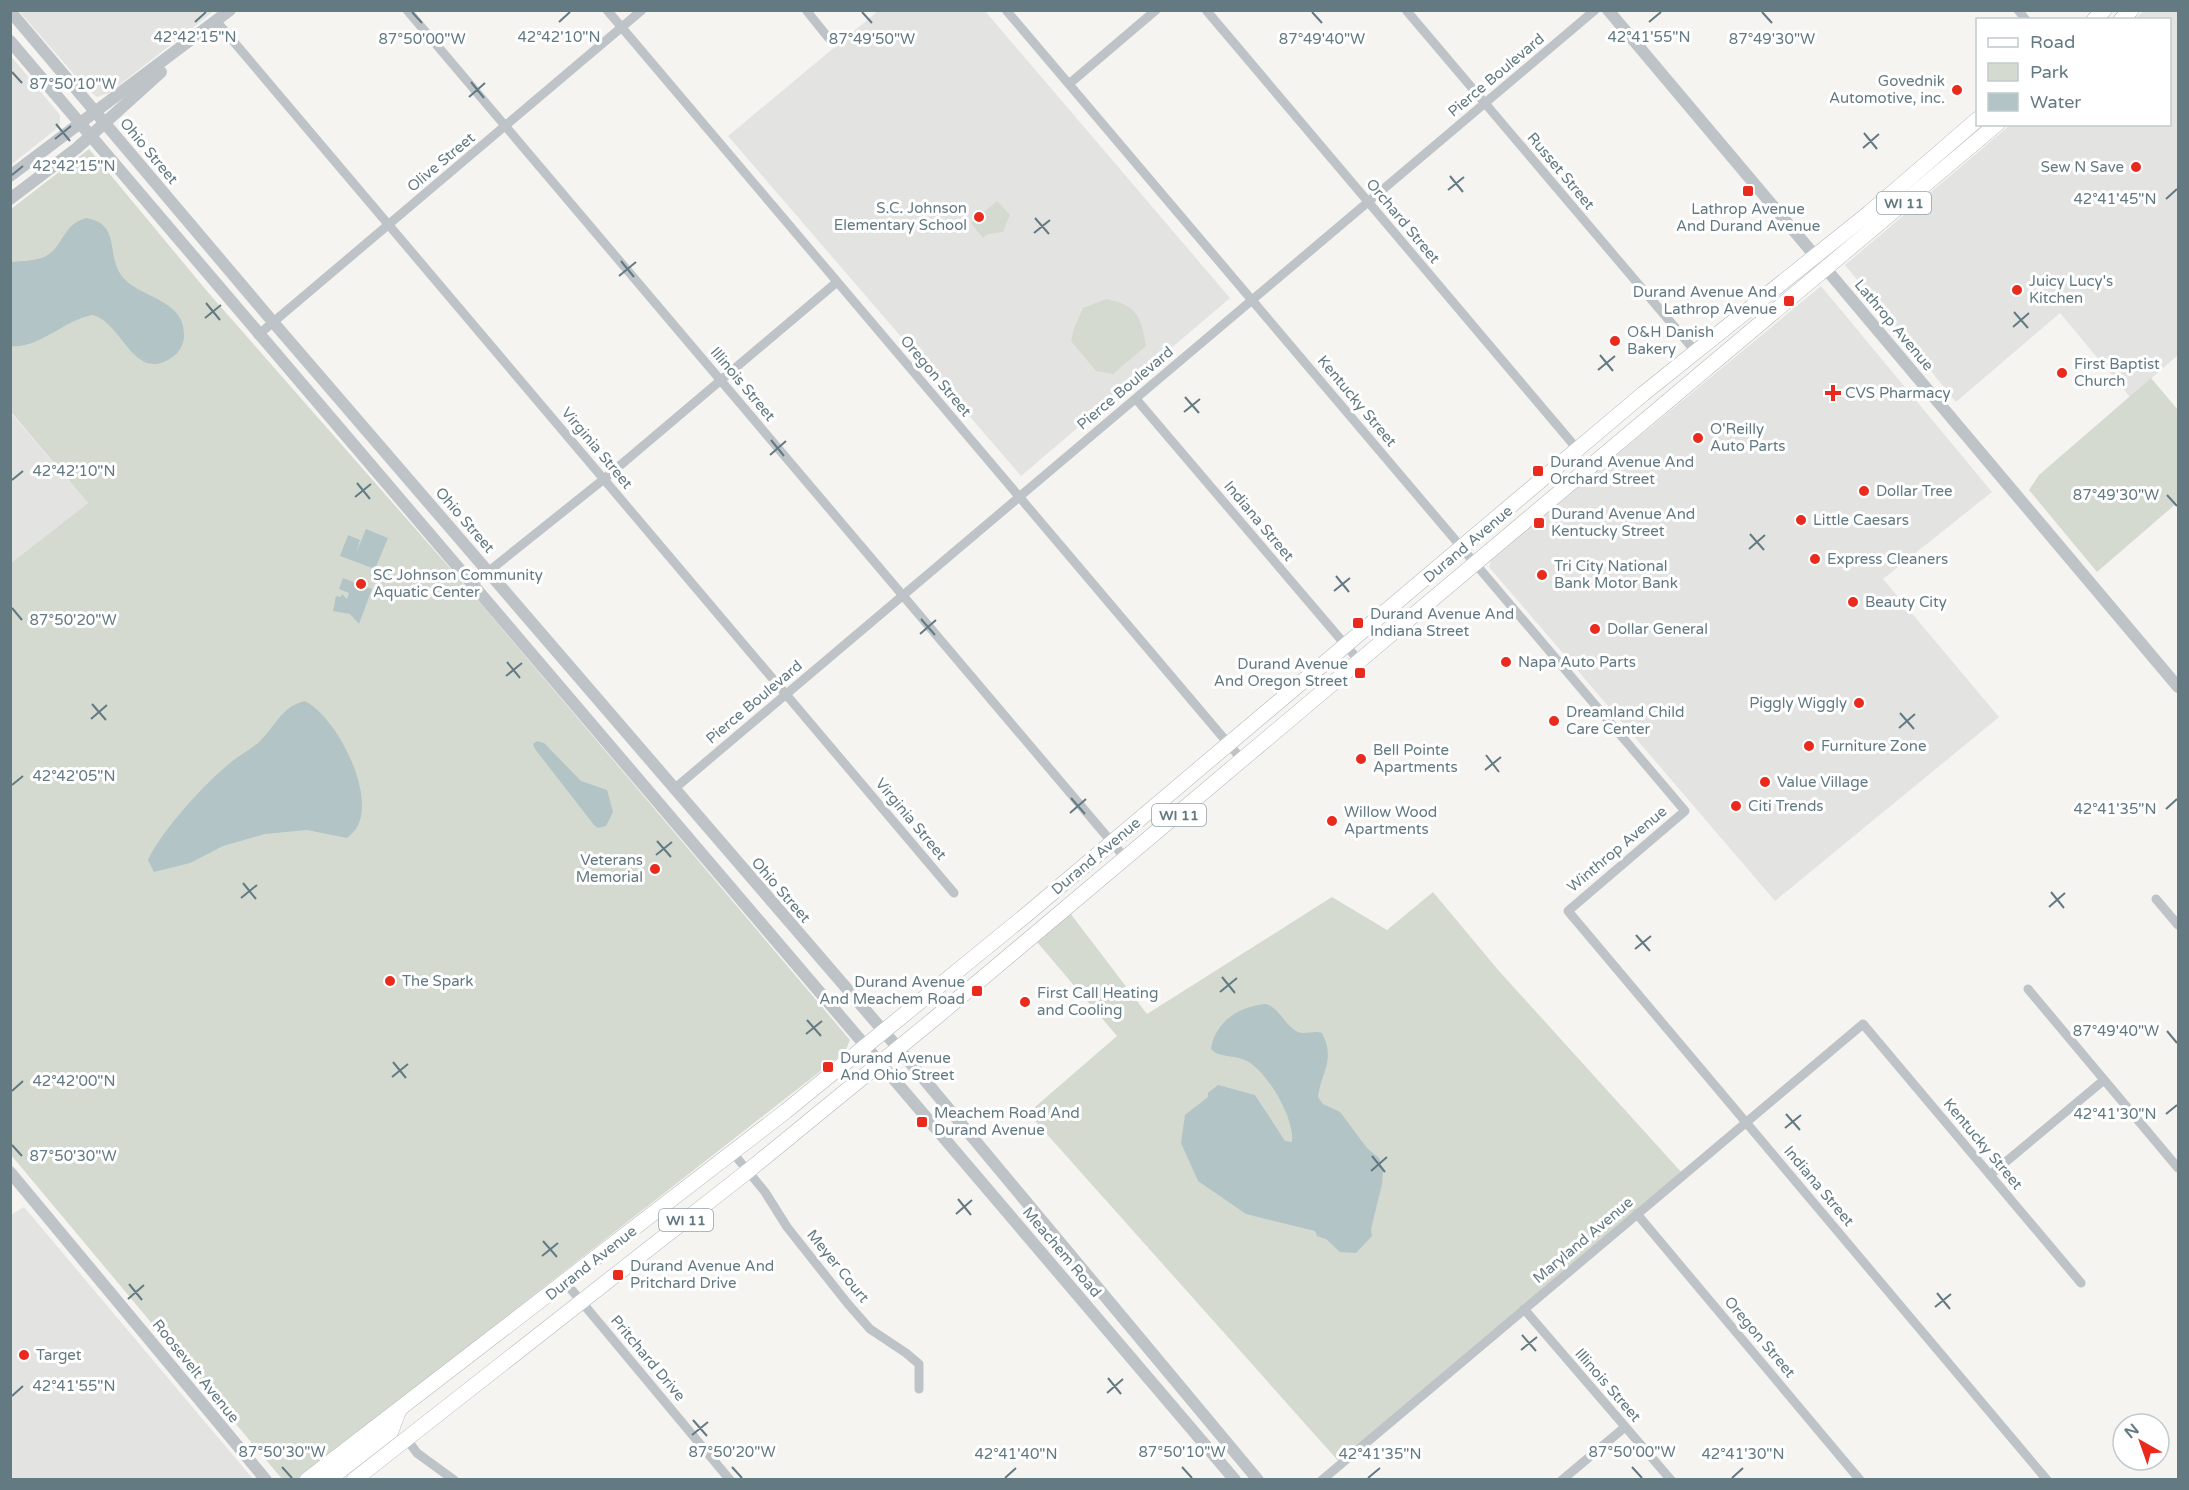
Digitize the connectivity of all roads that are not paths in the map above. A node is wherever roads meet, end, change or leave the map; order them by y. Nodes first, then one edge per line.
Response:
1 (230, 10) edge
2 (407, 10) edge
3 (607, 10) edge
4 (642, 10) edge
5 (806, 10) edge
6 (1006, 10) edge
7 (1156, 10) edge
8 (1206, 10) edge
9 (1406, 10) edge
10 (1595, 10) edge
11 (1608, 10) edge
12 (10, 11) edge
13 (212, 25) junction
14 (622, 28) junction
15 (10, 41) edge
16 (831, 41) dead end
17 (1069, 84) junction
18 (1485, 104) junction
19 (96, 111) junction
20 (1976, 120) edge
21 (80, 122) junction
22 (105, 122) junction
23 (1995, 126) edge
24 (506, 127) junction
25 (91, 135) junction
26 (10, 176) edge
27 (10, 199) edge
28 (1368, 202) junction
29 (390, 225) junction
30 (1815, 255) junction
31 (1826, 268) junction
32 (837, 282) junction
33 (1252, 301) junction
34 (273, 322) junction
35 (258, 335) junction
36 (1695, 351) junction
37 (720, 380) junction
38 (1686, 385) junction
39 (1136, 399) junction
40 (1578, 450) junction
41 (604, 479) junction
42 (1019, 498) junction
43 (1462, 549) junction
44 (1476, 563) junction
45 (490, 572) junction
46 (474, 583) junction
47 (903, 596) junction
48 (1345, 646) junction
49 (1360, 662) junction
50 (2178, 685) edge
51 (787, 695) junction
52 (1228, 744) junction
53 (1243, 761) junction
54 (674, 789) junction
55 (1685, 811) joint
56 (1112, 842) junction
57 (1126, 859) junction
58 (954, 893) dead end
59 (2156, 899) dead end
60 (1568, 911) joint
61 (2178, 926) edge
62 (2028, 989) dead end
63 (1863, 1024) joint
64 (883, 1032) junction
65 (866, 1045) junction
66 (898, 1048) junction
67 (880, 1063) junction
68 (2104, 1080) junction
69 (1746, 1122) junction
70 (733, 1153) junction
71 (2178, 1168) edge
72 (748, 1171) junction
73 (10, 1172) edge
74 (1990, 1175) junction
75 (1007, 1178) junction
76 (992, 1192) junction
77 (1637, 1214) junction
78 (565, 1282) junction
79 (2081, 1283) dead end
80 (1100, 1288) junction
81 (582, 1302) junction
82 (1085, 1302) junction
83 (1524, 1309) junction
84 (919, 1389) dead end
85 (1200, 1408) junction
86 (399, 1410) junction
87 (1185, 1420) junction
88 (1625, 1426) junction
89 (406, 1438) junction
90 (2044, 1476) edge
91 (266, 1479) edge
92 (307, 1479) edge
93 (328, 1479) edge
94 (354, 1479) edge
95 (454, 1479) edge
96 (730, 1479) edge
97 (1235, 1479) edge
98 (1258, 1479) edge
99 (1322, 1479) edge
100 (1562, 1479) edge
101 (1671, 1479) edge
102 (1860, 1479) edge
103 (2031, 1479) edge

1 - 13 street
2 - 24 street, Illinois Street
3 - 14 street, Oregon Street
4 - 14 street, Olive Street
5 - 16 street
6 - 17 street, Kentucky Street
7 - 17 street
8 - 28 street, Orchard Street
9 - 18 street, Russet Street
10 - 18 street, Pierce Boulevard
11 - 30 street, Lathrop Avenue
12 - 19 street, Ohio Street
13 - 19 street
13 - 22 street
13 - 29 street, Virginia Street
14 - 24 street, Olive Street
14 - 32 street, Oregon Street
15 - 21 street
17 - 33 street, Kentucky Street
18 - 28 street, Pierce Boulevard
18 - 36 street, Russet Street
19 - 21 street
19 - 22 street, Ohio Street
20 - 30 main road, Durand Avenue / WI 11
21 - 25 street
21 - 26 street
22 - 25 street
22 - 34 street, Ohio Street
23 - 31 main road, Durand Avenue / WI 11
24 - 29 street, Olive Street
24 - 37 street, Illinois Street
25 - 27 street
25 - 35 street
28 - 33 street, Pierce Boulevard
28 - 40 street, Orchard Street
29 - 34 street, Olive Street
29 - 41 street, Virginia Street
30 - 31 street, Lathrop Avenue
30 - 36 main road, Durand Avenue / WI 11
31 - 38 main road, Durand Avenue / WI 11
31 - 50 street, Lathrop Avenue
32 - 37 street
32 - 42 street, Oregon Street
33 - 39 street, Pierce Boulevard
33 - 43 street, Kentucky Street
34 - 35 street, Olive Street
34 - 45 street, Ohio Street
35 - 46 street
36 - 38 main road
36 - 40 main road, Durand Avenue / WI 11
37 - 41 street
37 - 47 street, Illinois Street
38 - 44 main road, Durand Avenue / WI 11
39 - 42 street, Pierce Boulevard
39 - 48 street, Indiana Street
40 - 43 main road, Durand Avenue / WI 11
41 - 45 street
41 - 51 street, Virginia Street
42 - 47 street, Pierce Boulevard
42 - 52 street, Oregon Street
43 - 44 street, Kentucky Street
43 - 48 main road, Durand Avenue / WI 11
44 - 49 main road, Durand Avenue / WI 11
44 - 55 street, Kentucky Street
45 - 46 street
45 - 54 street, Ohio Street
46 - 65 street
47 - 51 street, Pierce Boulevard
47 - 56 street, Illinois Street
48 - 49 street, Indiana Street
48 - 52 main road, Durand Avenue / WI 11
49 - 53 main road, Durand Avenue / WI 11
51 - 54 street, Pierce Boulevard
51 - 58 street, Virginia Street
52 - 53 street, Oregon Street
52 - 56 main road, Durand Avenue / WI 11
53 - 57 main road, Durand Avenue / WI 11
54 - 64 street, Ohio Street
55 - 60 street, Winthrop Avenue
56 - 57 street, Illinois Street
56 - 64 main road, Durand Avenue / WI 11
57 - 66 main road, Durand Avenue / WI 11
59 - 61 street
60 - 69 street, Indiana Street
62 - 68 street
63 - 69 street, Maryland Avenue
63 - 74 street, Kentucky Street
64 - 65 main road, Durand Avenue / WI 11
64 - 66 street, Ohio Street
65 - 67 street, Meachem Road
65 - 70 main road, Durand Avenue / WI 11
66 - 67 main road, Durand Avenue / WI 11
66 - 75 street, Meachem Road
67 - 72 main road, Durand Avenue / WI 11
67 - 76 street, Meachem Road
68 - 71 street
68 - 74 street
69 - 77 street, Maryland Avenue
69 - 90 street, Indiana Street
70 - 72 street, Meyer Court
70 - 78 main road, Durand Avenue / WI 11
72 - 81 main road, Durand Avenue / WI 11
72 - 84 street, Meyer Court
73 - 91 street, Roosevelt Avenue
74 - 79 street, Kentucky Street
75 - 76 street
75 - 80 street, Meachem Road
76 - 82 street, Meachem Road
77 - 83 street, Maryland Avenue
77 - 102 street, Oregon Street
78 - 81 street, Pritchard Drive
78 - 86 main road, Durand Avenue / WI 11
80 - 82 street
80 - 85 street, Meachem Road
81 - 89 main road, Durand Avenue / WI 11
81 - 96 street, Pritchard Drive
82 - 87 street, Meachem Road
83 - 88 street, Illinois Street
83 - 99 street, Maryland Avenue
85 - 87 street
85 - 98 street, Meachem Road
86 - 92 main road, Durand Avenue / WI 11
86 - 93 main road
87 - 97 street, Meachem Road
88 - 100 street
88 - 101 street, Illinois Street
89 - 94 main road, Durand Avenue / WI 11
89 - 95 street
90 - 103 street

